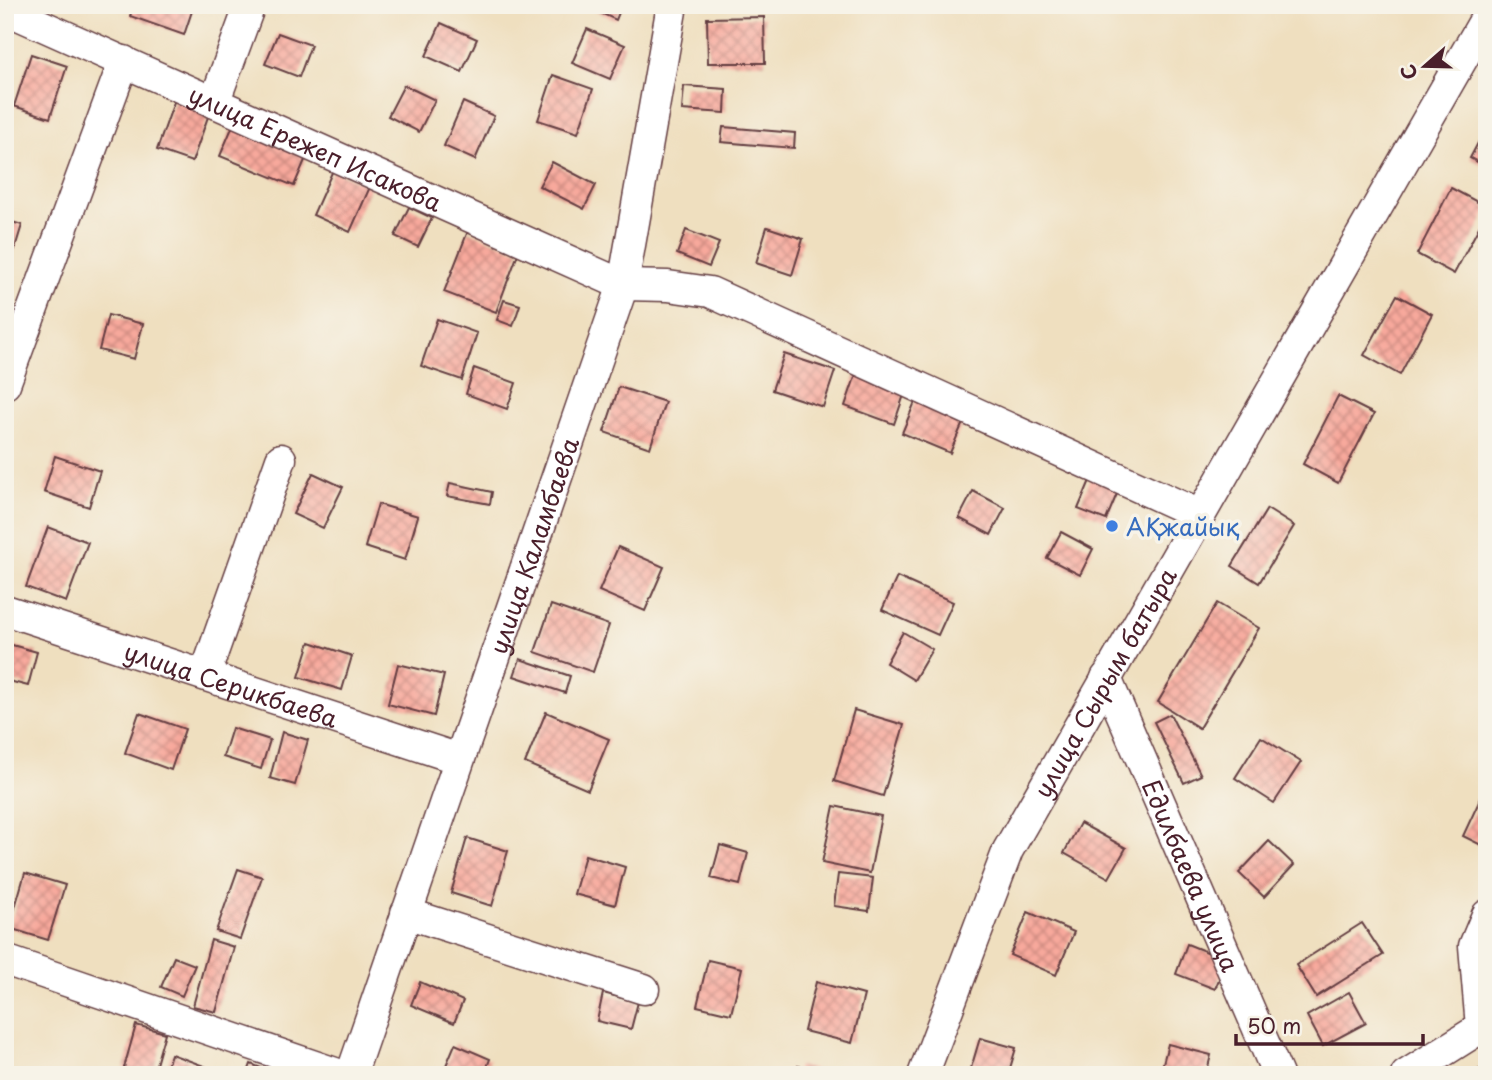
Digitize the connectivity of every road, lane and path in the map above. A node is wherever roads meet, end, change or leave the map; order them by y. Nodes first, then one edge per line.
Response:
1 (250, 5) edge
2 (672, 5) edge
3 (5, 9) edge
4 (1487, 16) edge
5 (124, 61) junction
6 (214, 103) junction
7 (624, 285) junction
8 (5, 384) edge
9 (281, 459) dead end
10 (1200, 515) junction
11 (5, 610) edge
12 (205, 676) junction
13 (1107, 678) junction
14 (459, 759) junction
15 (406, 913) junction
16 (1487, 915) edge
17 (5, 960) edge
18 (644, 989) dead end
19 (1484, 1026) edge
20 (341, 1075) edge
21 (351, 1075) edge
22 (922, 1075) edge
23 (1278, 1075) edge
24 (1406, 1075) edge

1 - 6 street
2 - 7 street, улица Каламбаева
3 - 5 street, улица Ережеп Исакова
4 - 10 street, улица Сырым батыра
5 - 6 street, улица Ережеп Исакова
5 - 8 street
6 - 7 street, улица Ережеп Исакова
7 - 10 street
7 - 14 street, улица Каламбаева
9 - 12 street
10 - 13 street, улица Сырым батыра
11 - 12 street, улица Серикбаева
12 - 14 street, улица Серикбаева
13 - 22 street, улица Сырым батыра
13 - 23 street, Едилбаева улица
14 - 15 street, улица Каламбаева
15 - 18 street
15 - 21 street, улица Каламбаева
16 - 19 street
17 - 20 street
19 - 24 street

